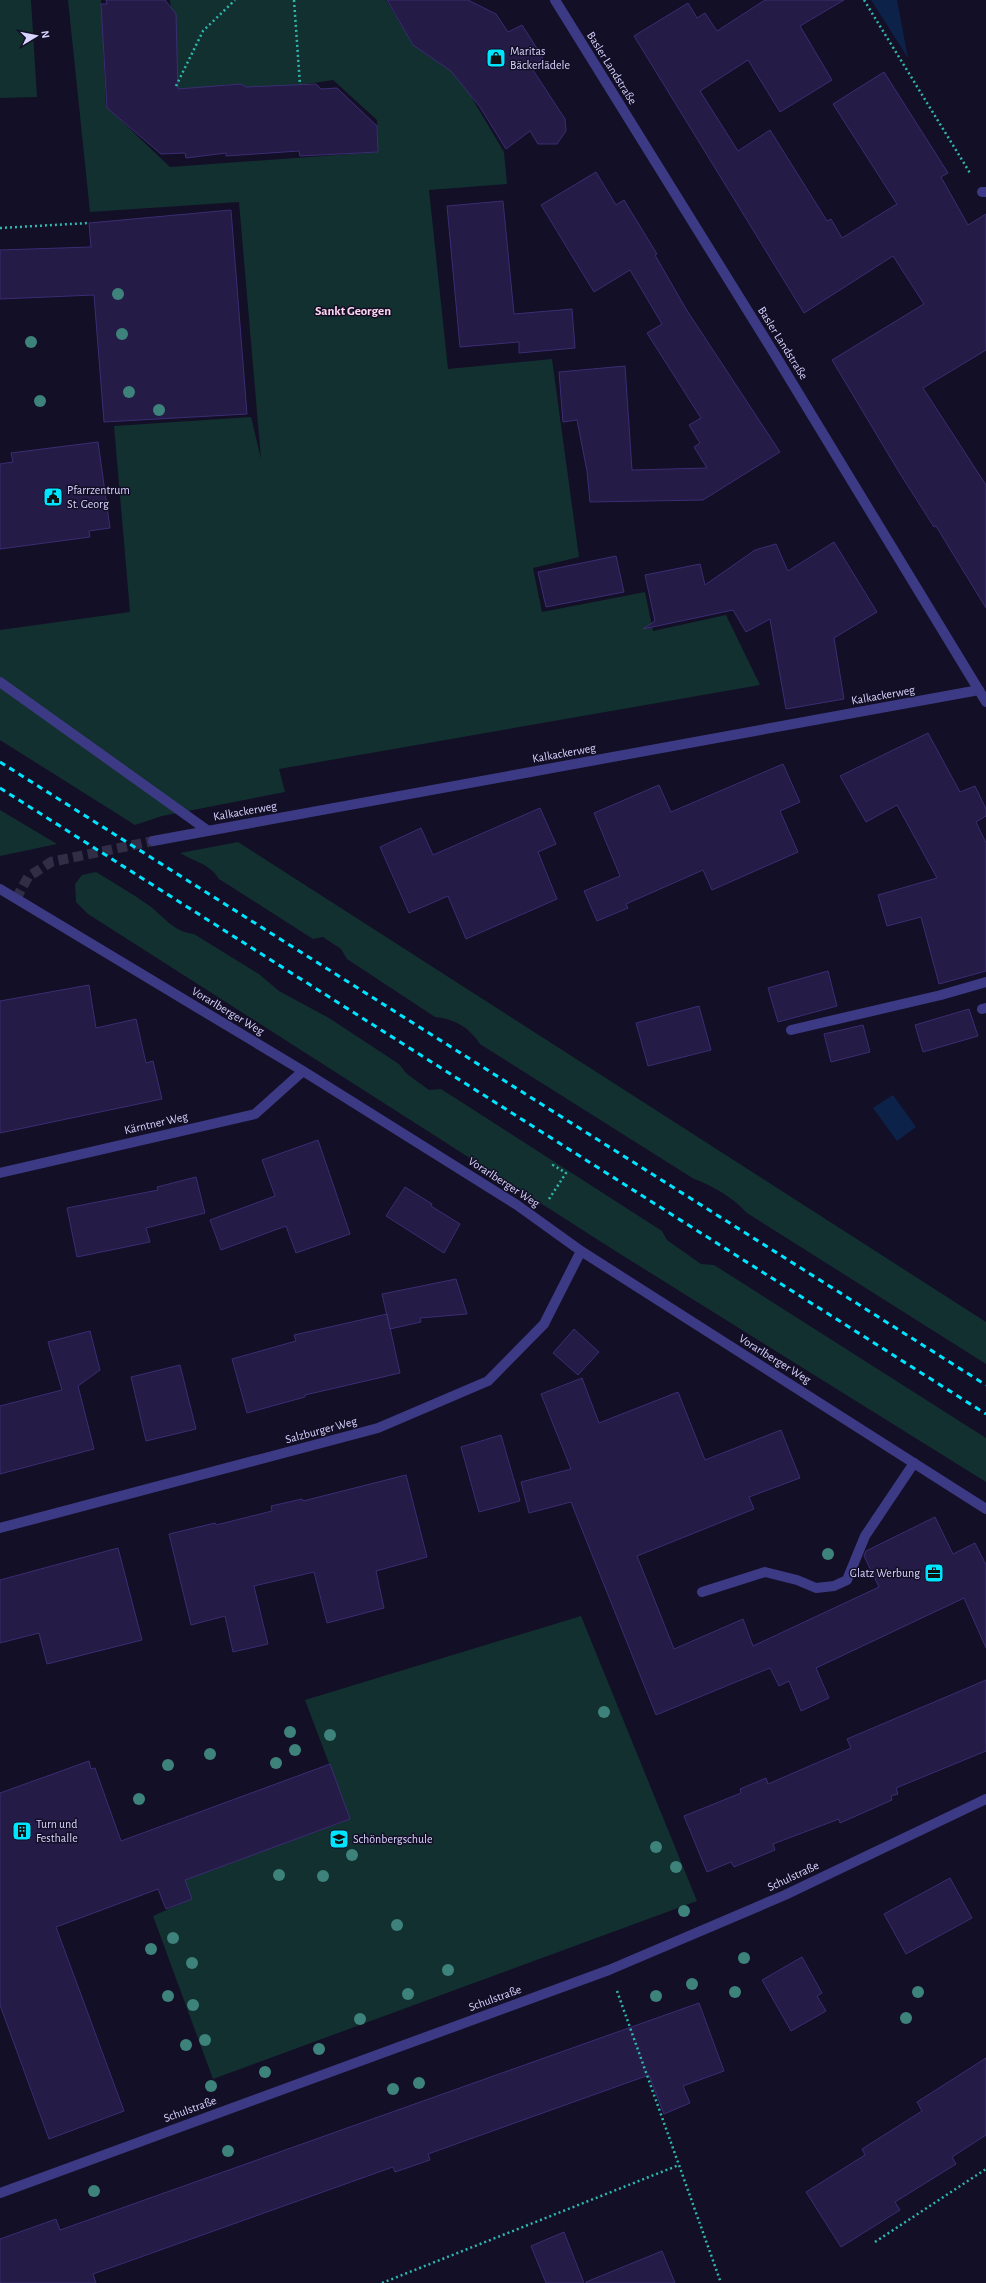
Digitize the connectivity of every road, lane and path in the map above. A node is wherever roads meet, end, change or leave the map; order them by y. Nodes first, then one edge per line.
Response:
1 (235, 0) edge
2 (294, 0) edge
3 (555, 0) edge
4 (864, 0) edge
5 (300, 85) dead end
6 (176, 86) dead end
7 (984, 192) edge
8 (89, 223) dead end
9 (0, 228) edge
10 (0, 682) edge
11 (979, 690) junction
12 (986, 702) edge
13 (207, 830) junction
14 (153, 841) tunnel mouth
15 (0, 889) edge
16 (986, 982) edge
17 (791, 1030) dead end
18 (303, 1071) junction
19 (554, 1162) dead end
20 (0, 1173) edge
21 (542, 1195) dead end
22 (580, 1251) junction
23 (914, 1463) junction
24 (986, 1509) edge
25 (0, 1528) edge
26 (702, 1592) dead end
27 (986, 1799) edge
28 (609, 1970) junction
29 (679, 2165) junction
30 (986, 2169) edge
31 (0, 2193) edge
32 (875, 2242) dead end
33 (382, 2283) edge
34 (721, 2283) edge

1 - 6 path
2 - 5 path
3 - 11 street, Basler Landstraße
4 - 7 path
8 - 9 path
10 - 13 street
11 - 12 street, Basler Landstraße
11 - 13 street, Kalkackerweg
13 - 14 street, Kalkackerweg
15 - 18 street, Vorarlberger Weg
16 - 17 street
18 - 20 street, Kärntner Weg
18 - 22 street, Vorarlberger Weg
19 - 21 path
22 - 23 street, Vorarlberger Weg
22 - 25 street, Salzburger Weg
23 - 24 street, Vorarlberger Weg
23 - 26 street
27 - 28 street, Schulstraße
28 - 29 path
28 - 31 street, Schulstraße
29 - 33 path
29 - 34 path
30 - 32 path

